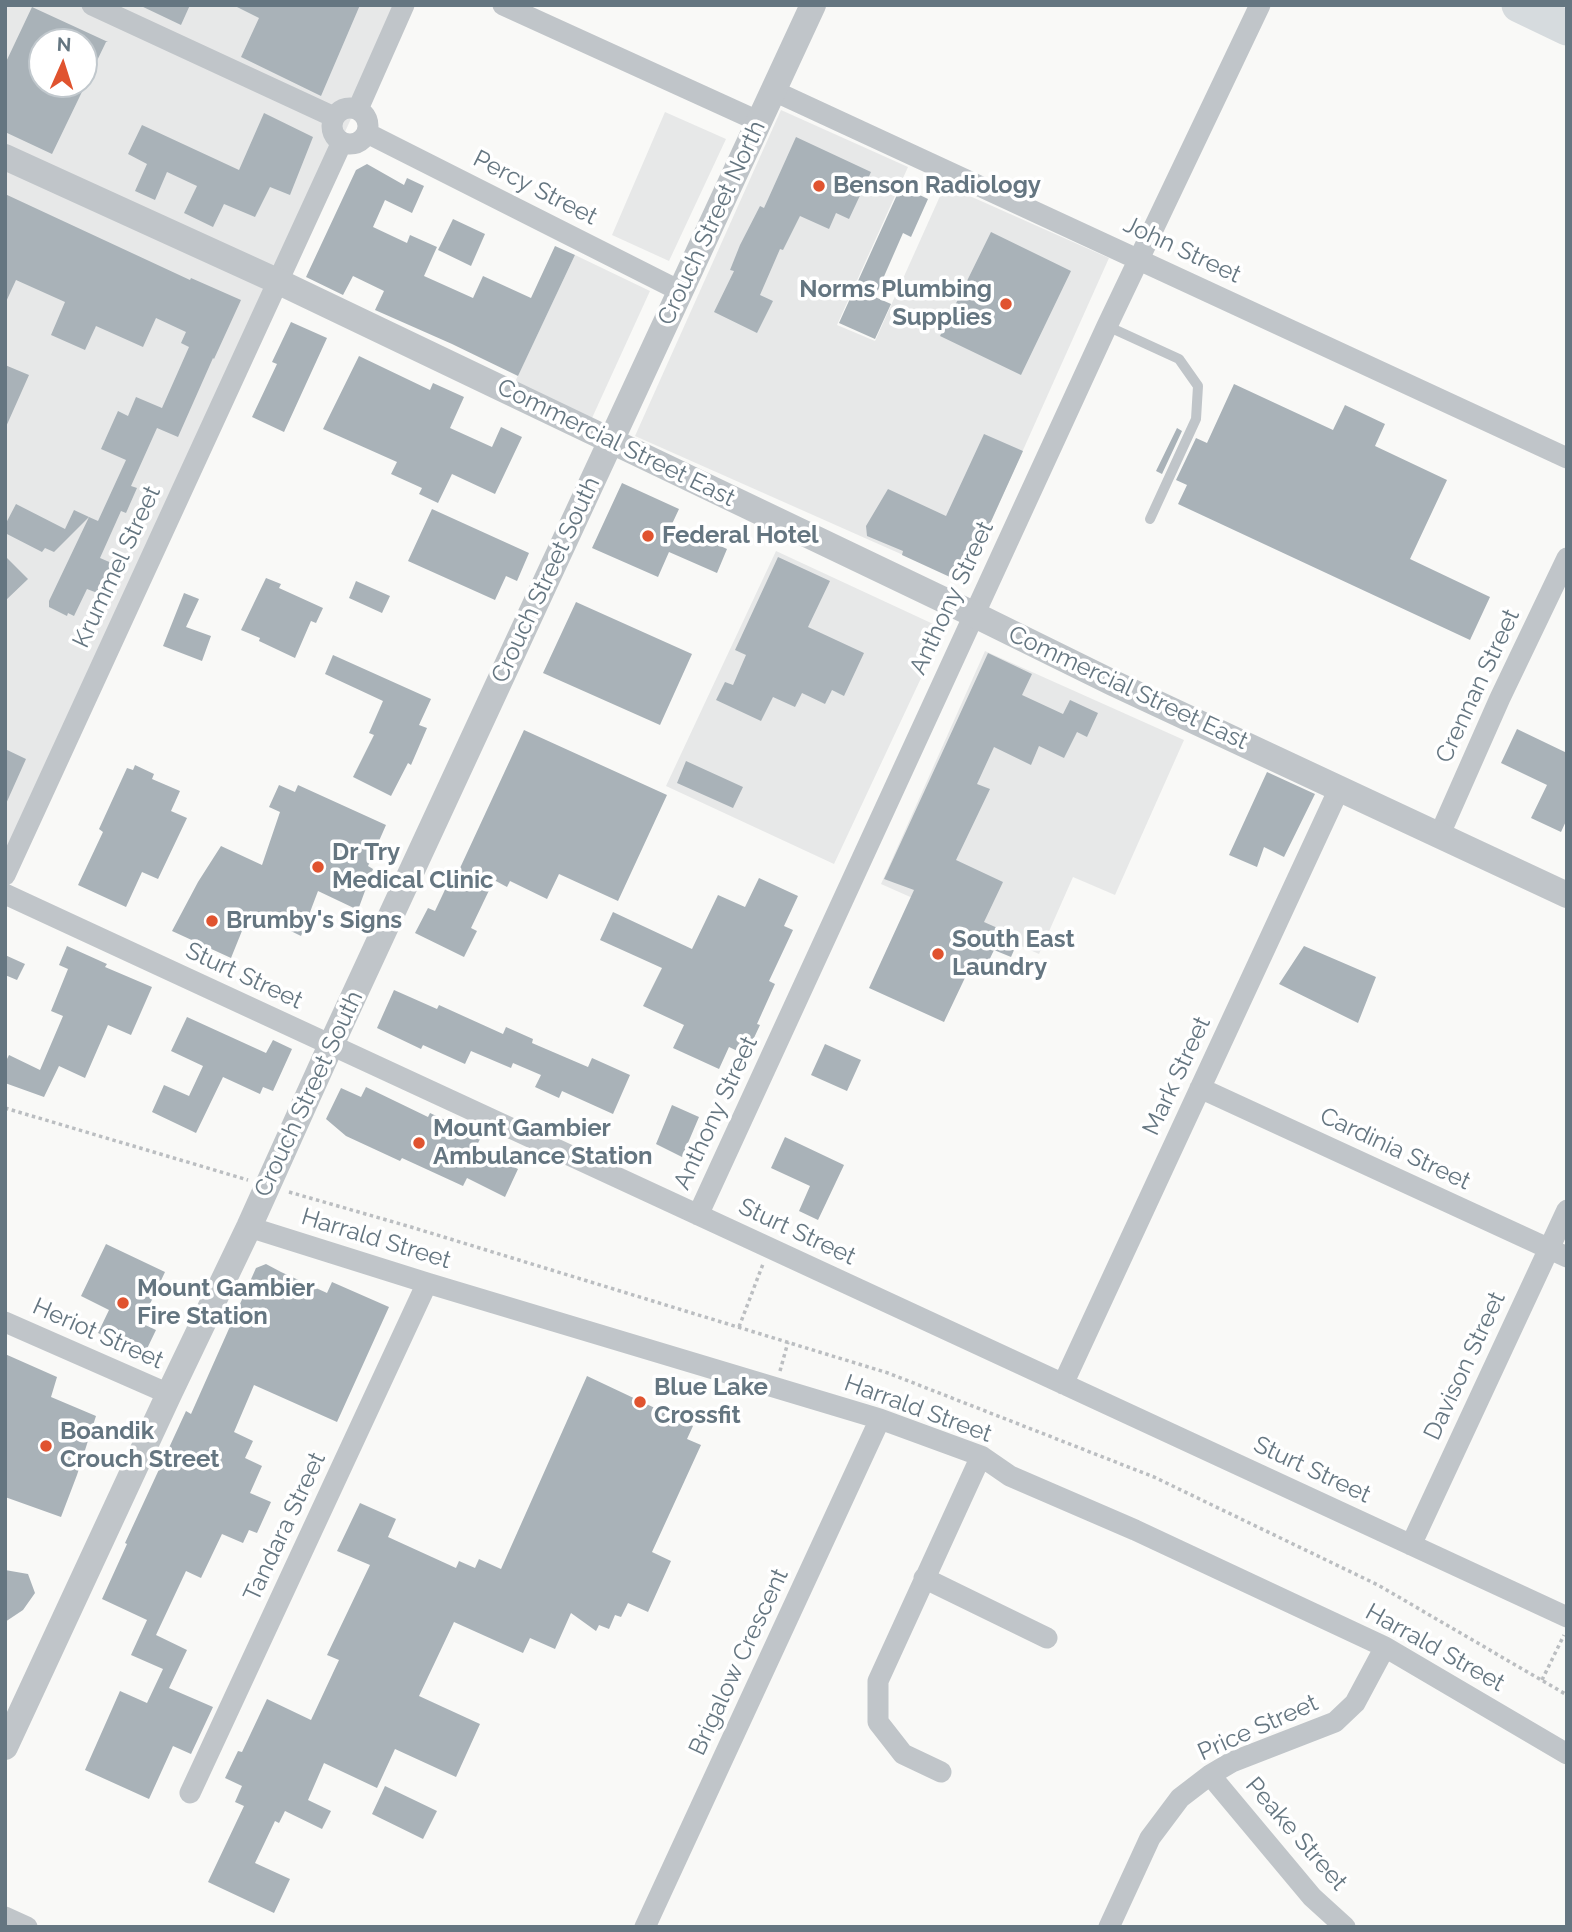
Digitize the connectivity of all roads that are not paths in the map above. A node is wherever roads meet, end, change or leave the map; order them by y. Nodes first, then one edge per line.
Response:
1 (92, 5) edge
2 (404, 5) edge
3 (503, 5) edge
4 (813, 5) edge
5 (1260, 5) edge
6 (1519, 5) edge
7 (1567, 27) edge
8 (774, 90) junction
9 (358, 109) junction
10 (334, 117) junction
11 (760, 122) junction
12 (367, 133) junction
13 (342, 142) junction
14 (5, 157) edge
15 (1138, 258) junction
16 (277, 281) junction
17 (680, 291) junction
18 (1107, 326) junction
19 (611, 441) junction
20 (1567, 458) edge
21 (1150, 519) dead end
22 (1567, 558) edge
23 (973, 614) junction
24 (1339, 789) junction
25 (1439, 836) junction
26 (5, 875) edge
27 (5, 894) edge
28 (1567, 895) edge
29 (331, 1045) junction
30 (1200, 1088) junction
31 (1567, 1210) edge
32 (698, 1215) junction
33 (249, 1227) junction
34 (1558, 1253) edge
35 (427, 1283) junction
36 (5, 1322) edge
37 (1063, 1384) junction
38 (169, 1394) junction
39 (880, 1419) junction
40 (981, 1456) junction
41 (1411, 1545) junction
42 (925, 1578) junction
43 (1567, 1617) edge
44 (1047, 1638) dead end
45 (1385, 1647) junction
46 (5, 1747) edge
47 (1567, 1754) edge
48 (942, 1772) dead end
49 (1210, 1775) junction
50 (190, 1793) dead end
51 (5, 1917) edge
52 (27, 1927) edge
53 (645, 1927) edge
54 (1109, 1927) edge
55 (1345, 1927) edge

1 - 10 street
2 - 9 street
3 - 11 street
4 - 8 street, Crouch Street North
5 - 15 street, Anthony Street
6 - 7 highway
8 - 11 street, Crouch Street North
8 - 15 street, John Street
9 - 10 street
9 - 12 street
10 - 13 street
11 - 17 street, Crouch Street North
12 - 13 street
12 - 17 street, Percy Street
13 - 16 street, Krummel Street
14 - 16 street, Commercial Street East
15 - 18 street, Anthony Street
15 - 20 street, John Street
16 - 19 street, Commercial Street East
16 - 26 street, Krummel Street
17 - 19 street, Crouch Street North
18 - 21 lane
18 - 23 street, Anthony Street
19 - 23 street, Commercial Street East
19 - 29 street, Crouch Street South
22 - 25 street, Crennan Street
23 - 24 street, Commercial Street East
23 - 32 street, Anthony Street
24 - 25 street, Commercial Street East
24 - 30 street, Mark Street
25 - 28 street, Commercial Street East
27 - 29 street, Sturt Street
29 - 32 street, Sturt Street
29 - 33 street, Crouch Street South
30 - 34 street, Cardinia Street
30 - 37 street, Mark Street
31 - 34 street, Davison Street
32 - 37 street, Sturt Street
33 - 35 street, Harrald Street
33 - 38 street, Crouch Street South
34 - 41 street, Davison Street
35 - 39 street, Harrald Street
35 - 50 street, Tandara Street
36 - 38 street, Heriot Street
37 - 41 street, Sturt Street
38 - 46 street, Crouch Street South
39 - 40 street, Harrald Street
39 - 53 street, Brigalow Crescent
40 - 42 street
40 - 45 street, Harrald Street
41 - 43 street, Sturt Street
42 - 44 street
42 - 48 street
45 - 47 street, Harrald Street
45 - 49 street, Price Street
49 - 54 street, Price Street
49 - 55 street, Peake Street
51 - 52 street

